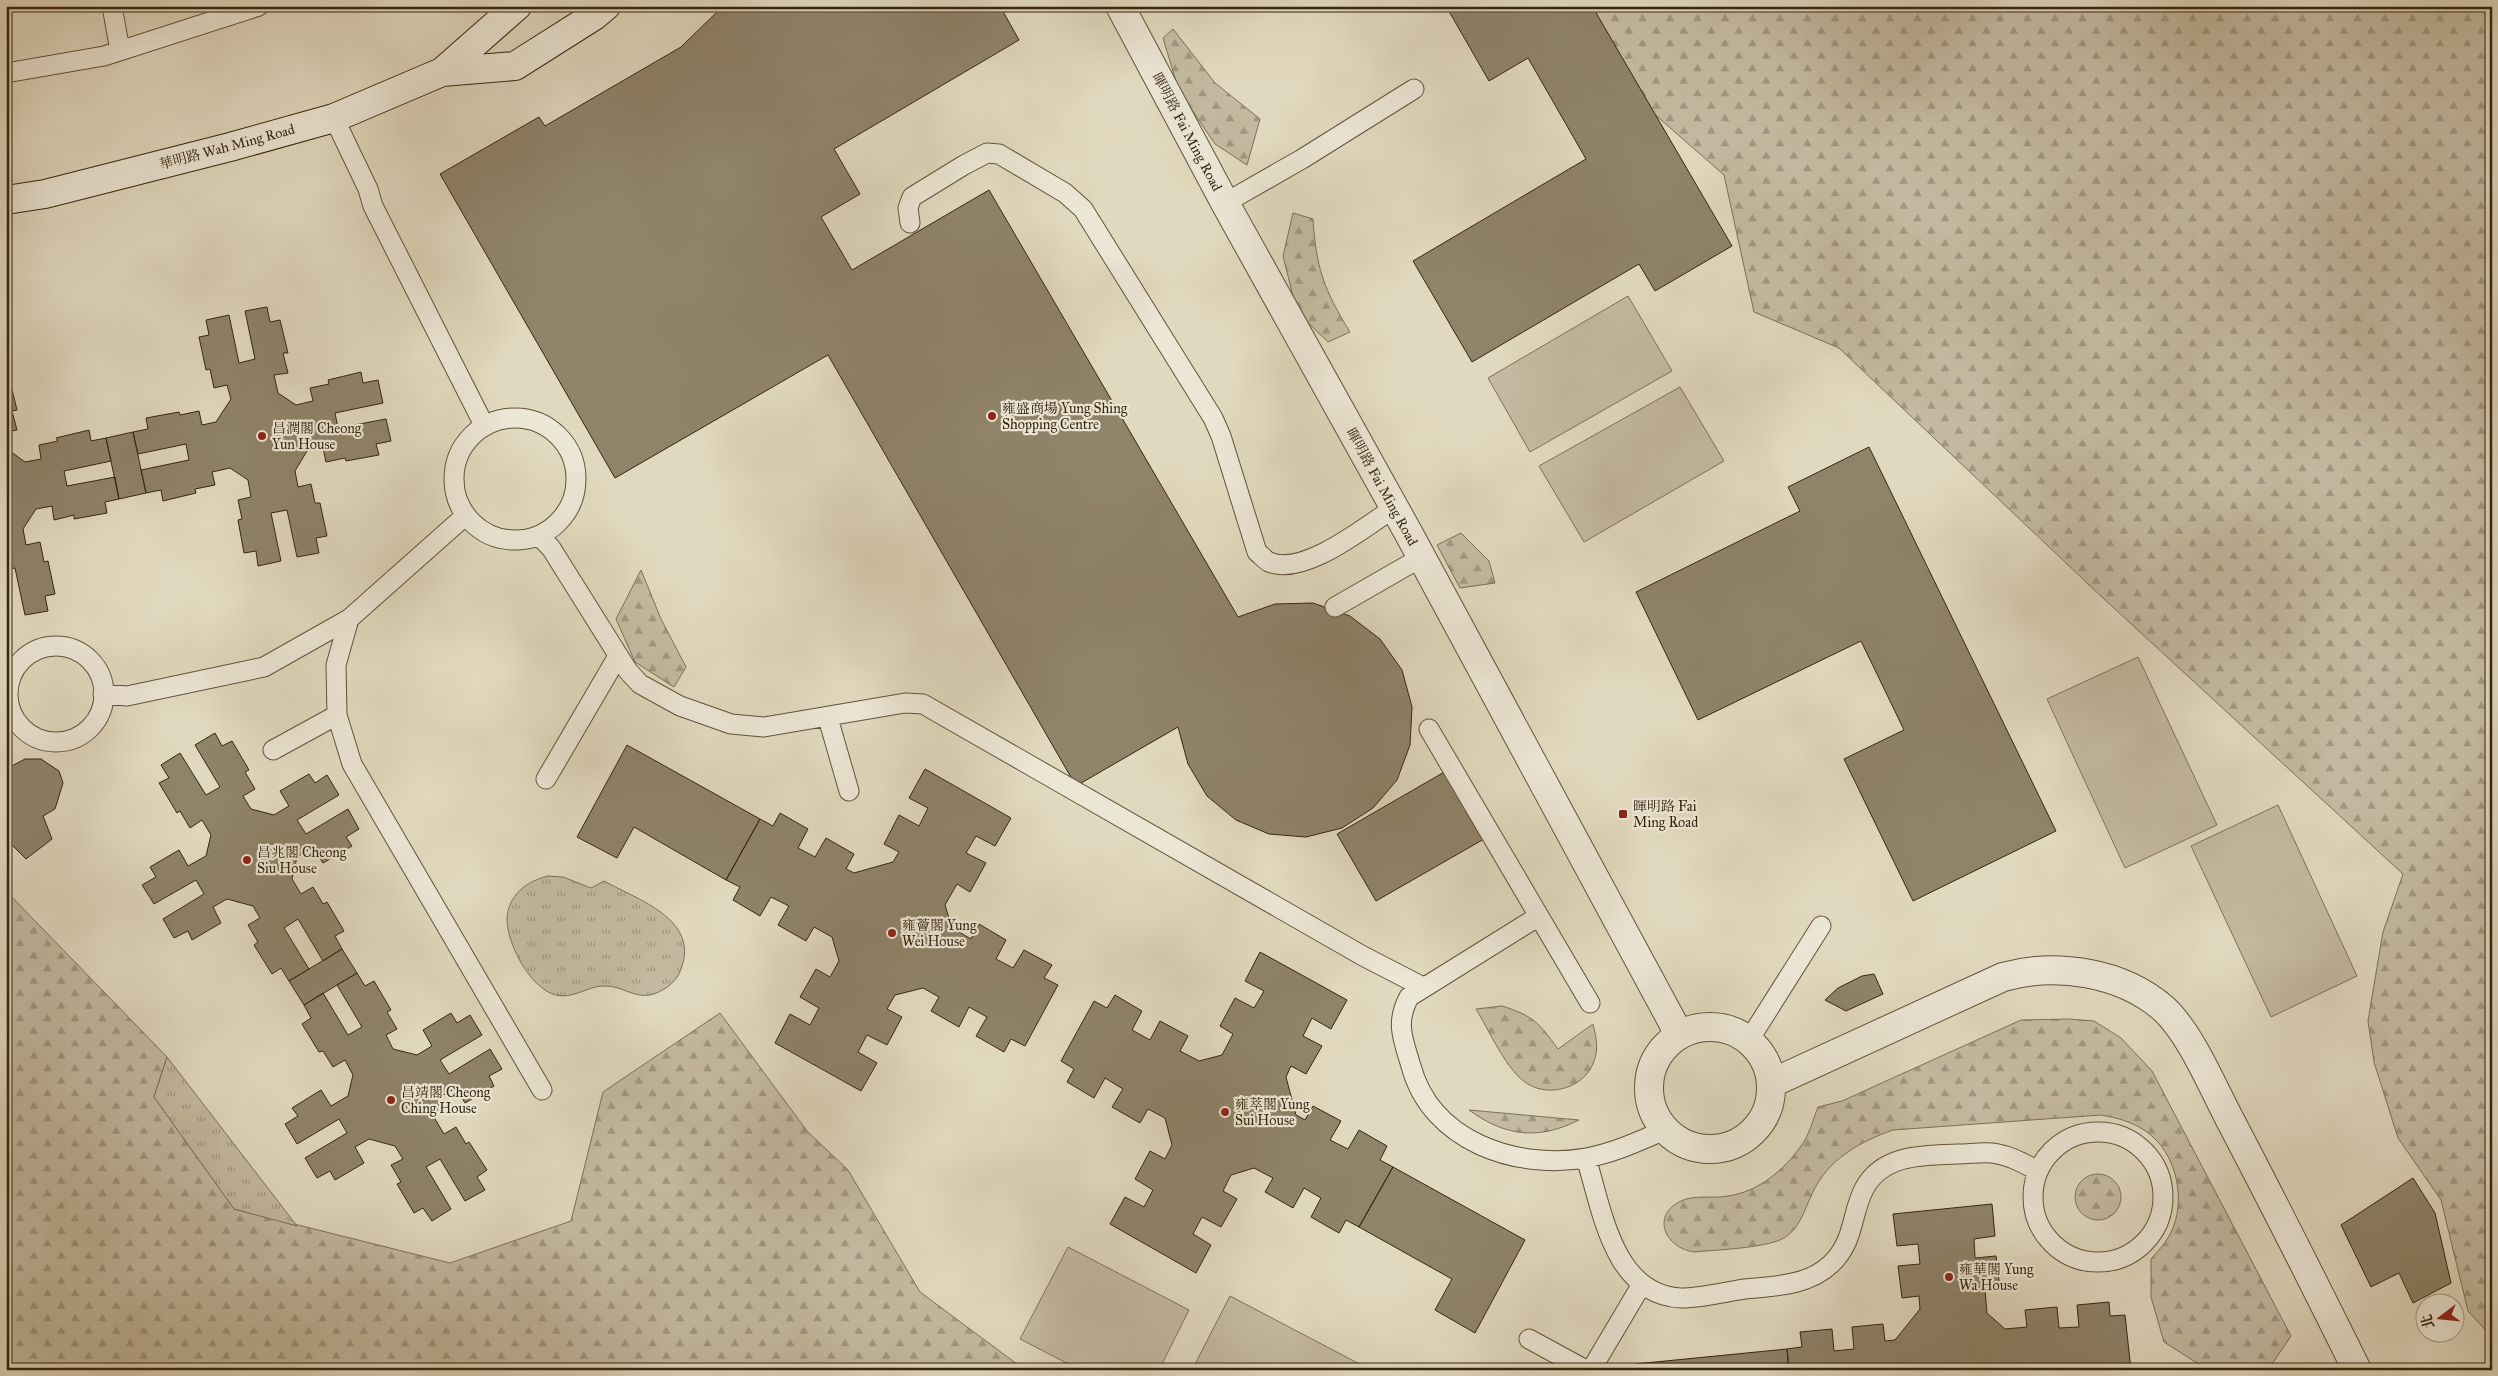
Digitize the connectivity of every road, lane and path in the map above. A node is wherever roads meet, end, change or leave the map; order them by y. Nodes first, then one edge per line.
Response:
1 (112, 6) edge
2 (259, 6) edge
3 (517, 6) edge
4 (606, 6) edge
5 (1108, 6) edge
6 (1120, 6) edge
7 (1142, 46) junction
8 (120, 51) junction
9 (442, 72) junction
10 (6, 73) edge
11 (1414, 89) dead end
12 (334, 118) junction
13 (6, 200) edge
14 (1225, 203) junction
15 (910, 223) dead end
16 (484, 425) junction
17 (1394, 508) junction
18 (465, 516) junction
19 (539, 536) junction
20 (1422, 557) junction
21 (1334, 607) dead end
22 (349, 619) junction
23 (618, 656) junction
24 (103, 694) junction
25 (337, 714) junction
26 (828, 718) junction
27 (1429, 729) dead end
28 (273, 750) dead end
29 (546, 780) dead end
30 (848, 791) dead end
31 (1539, 916) junction
32 (1821, 926) dead end
33 (1423, 987) junction
34 (1590, 1003) dead end
35 (1679, 1034) junction
36 (1749, 1040) junction
37 (1772, 1083) junction
38 (542, 1090) dead end
39 (1665, 1130) junction
40 (1586, 1158) junction
41 (2038, 1170) junction
42 (1642, 1284) junction
43 (1529, 1338) dead end
44 (1586, 1370) edge
45 (1591, 1370) edge
46 (2356, 1370) edge

1 - 8 lane
2 - 8 lane
3 - 9 street, 華明路 Wah Ming Road
4 - 9 street, 華明路 Wah Ming Road
5 - 7 street, 暉明路 Fai Ming Road
6 - 7 street, 暉明路 Fai Ming Road
7 - 14 street, 暉明路 Fai Ming Road
8 - 10 lane
9 - 12 street, 華明路 Wah Ming Road
11 - 14 lane
12 - 13 street, 華明路 Wah Ming Road
12 - 16 lane
14 - 17 street, 暉明路 Fai Ming Road
15 - 17 lane
16 - 18 lane
16 - 19 lane
17 - 20 street, 暉明路 Fai Ming Road
18 - 19 lane
18 - 22 lane
19 - 23 lane
20 - 21 lane
20 - 35 street, 暉明路 Fai Ming Road
22 - 24 lane
22 - 25 lane
23 - 26 lane
23 - 29 lane
24 - 24 lane
25 - 28 lane
25 - 38 lane
26 - 30 lane
26 - 33 lane
27 - 31 lane
31 - 33 lane
31 - 34 lane
32 - 36 lane
33 - 40 lane
35 - 36 street
35 - 39 street
36 - 37 street
37 - 39 street
37 - 46 street
39 - 40 lane
40 - 42 lane
41 - 41 lane
41 - 42 lane
42 - 45 lane
43 - 44 lane

